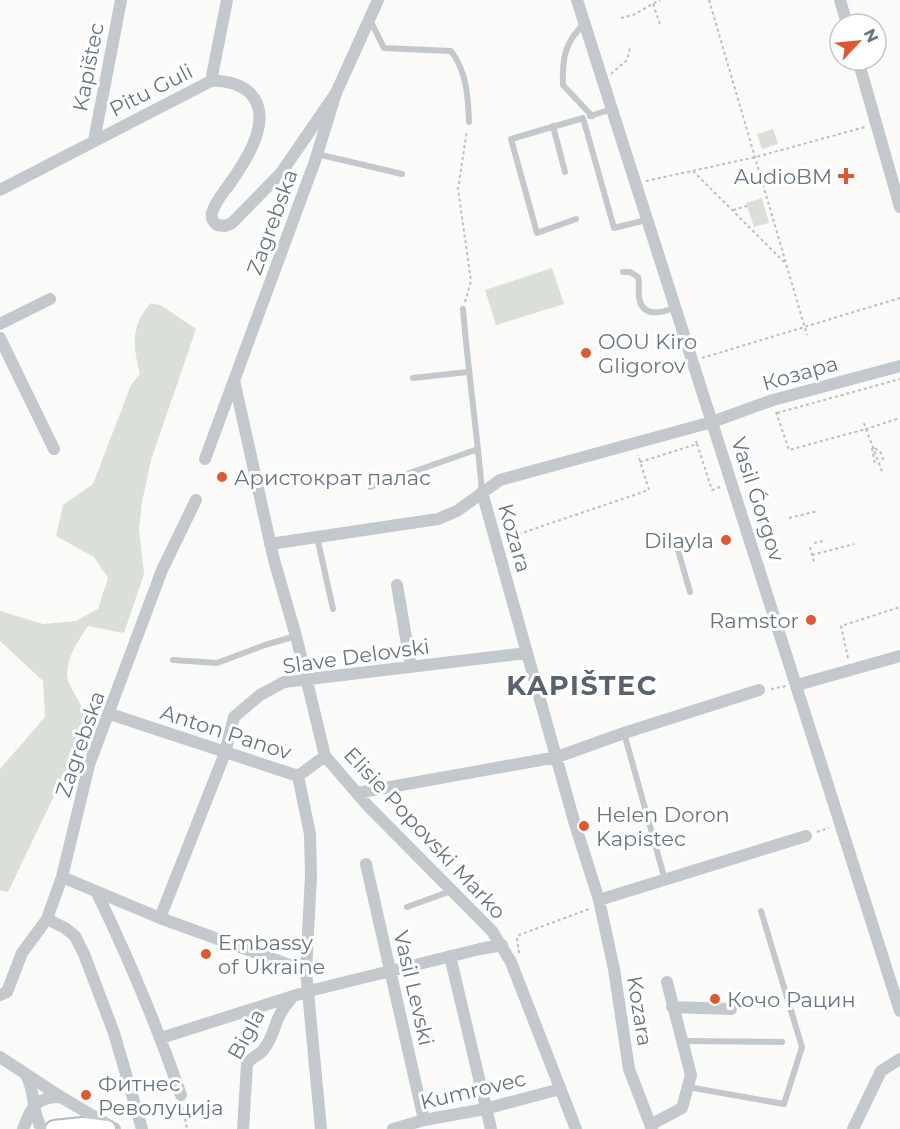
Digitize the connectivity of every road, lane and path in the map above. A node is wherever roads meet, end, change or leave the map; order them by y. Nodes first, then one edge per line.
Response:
1 (120, 0) edge
2 (227, 0) edge
3 (378, 0) edge
4 (577, 0) edge
5 (660, 0) edge
6 (709, 0) edge
7 (653, 4) junction
8 (621, 18) dead end
9 (369, 19) junction
10 (585, 24) junction
11 (660, 24) dead end
12 (630, 48) dead end
13 (861, 72) edge
14 (212, 81) junction
15 (603, 83) junction
16 (336, 93) junction
17 (612, 109) junction
18 (592, 116) junction
19 (584, 118) junction
20 (469, 122) joint
21 (876, 124) junction
22 (553, 126) junction
23 (94, 141) junction
24 (317, 154) junction
25 (756, 157) junction
26 (693, 171) junction
27 (565, 172) dead end
28 (402, 174) dead end
29 (635, 184) junction
30 (0, 190) edge
31 (747, 206) dead end
32 (900, 207) edge
33 (732, 210) junction
34 (772, 214) junction
35 (767, 216) dead end
36 (576, 219) dead end
37 (646, 220) junction
38 (786, 264) junction
39 (623, 272) dead end
40 (900, 298) edge
41 (50, 299) dead end
42 (675, 308) junction
43 (463, 309) joint
44 (0, 324) edge
45 (805, 328) junction
46 (807, 335) dead end
47 (0, 338) edge
48 (692, 361) junction
49 (900, 366) edge
50 (468, 372) junction
51 (413, 378) dead end
52 (900, 379) edge
53 (234, 380) junction
54 (773, 400) junction
55 (777, 413) junction
56 (900, 418) edge
57 (712, 422) junction
58 (864, 423) dead end
59 (691, 427) junction
60 (866, 429) junction
61 (634, 443) junction
62 (697, 444) junction
63 (872, 446) junction
64 (54, 449) dead end
65 (478, 449) junction
66 (205, 459) dead end
67 (640, 462) junction
68 (884, 462) dead end
69 (874, 465) dead end
70 (883, 474) dead end
71 (732, 483) junction
72 (370, 488) dead end
73 (482, 492) junction
74 (196, 500) dead end
75 (818, 511) dead end
76 (789, 518) dead end
77 (317, 537) junction
78 (508, 538) dead end
79 (823, 541) dead end
80 (676, 543) dead end
81 (814, 543) dead end
82 (270, 544) junction
83 (854, 544) dead end
84 (810, 548) dead end
85 (812, 555) junction
86 (814, 562) dead end
87 (397, 585) dead end
88 (690, 592) dead end
89 (900, 607) edge
90 (333, 609) dead end
91 (296, 636) junction
92 (527, 653) junction
93 (900, 656) edge
94 (172, 660) dead end
95 (411, 667) junction
96 (850, 670) junction
97 (306, 680) junction
98 (797, 685) junction
99 (759, 690) joint
100 (110, 714) junction
101 (624, 733) junction
102 (225, 753) junction
103 (325, 756) junction
104 (557, 756) junction
105 (298, 776) junction
106 (357, 793) junction
107 (840, 824) junction
108 (806, 836) joint
109 (366, 864) dead end
110 (62, 877) junction
111 (665, 881) junction
112 (452, 891) junction
113 (97, 893) junction
114 (599, 903) junction
115 (406, 907) dead end
116 (761, 911) dead end
117 (160, 918) junction
118 (47, 919) junction
119 (502, 945) junction
120 (450, 956) junction
121 (511, 962) junction
122 (306, 971) junction
123 (390, 972) junction
124 (667, 982) dead end
125 (309, 991) junction
126 (0, 994) edge
127 (292, 998) junction
128 (672, 1007) junction
129 (731, 1009) dead end
130 (900, 1011) edge
131 (161, 1038) junction
132 (682, 1041) junction
133 (782, 1042) dead end
134 (0, 1058) edge
135 (900, 1059) edge
136 (25, 1074) junction
137 (688, 1087) junction
138 (561, 1089) junction
139 (181, 1095) joint
140 (61, 1097) junction
141 (34, 1106) junction
142 (485, 1109) junction
143 (424, 1120) junction
144 (651, 1127) edge
145 (23, 1129) edge
146 (42, 1129) edge
147 (54, 1129) edge
148 (107, 1129) edge
149 (115, 1129) edge
150 (142, 1129) edge
151 (187, 1129) edge
152 (243, 1129) edge
153 (321, 1129) edge
154 (393, 1129) edge
155 (491, 1129) edge
156 (576, 1129) edge
157 (853, 1129) edge

1 - 23 street, Kapištec
2 - 14 street
3 - 9 street, Zagrebska
4 - 10 street, Vasil Ǵorgov
5 - 7 path
6 - 25 path
7 - 8 path
7 - 11 path
9 - 16 street, Zagrebska
9 - 20 lane
10 - 15 street, Vasil Ǵorgov
10 - 18 lane
12 - 15 path
13 - 21 street
14 - 16 street, Pitu Guli
14 - 23 street, Pitu Guli
15 - 17 street, Vasil Ǵorgov
16 - 24 street, Zagrebska
17 - 18 lane
17 - 29 street, Vasil Ǵorgov
18 - 19 lane
19 - 22 lane
19 - 37 lane
20 - 43 path
21 - 25 path
21 - 32 street
22 - 27 lane
22 - 36 lane
23 - 30 street, Pitu Guli
24 - 28 lane
24 - 53 street, Zagrebska
25 - 26 path
25 - 34 path
26 - 29 path
26 - 33 path
29 - 37 street, Vasil Ǵorgov
31 - 33 path
33 - 38 path
34 - 35 path
34 - 38 path
37 - 42 street, Vasil Ǵorgov
38 - 45 path
39 - 42 lane
40 - 45 path
41 - 44 street
42 - 48 street, Vasil Ǵorgov
43 - 50 lane
45 - 46 path
45 - 48 path
47 - 64 street
48 - 57 street, Vasil Ǵorgov
49 - 54 street, Козара
50 - 51 lane
50 - 65 lane
52 - 55 path
53 - 66 street, Zagrebska
53 - 82 street, Elisie Popovski Marko
54 - 55 path
54 - 57 street, Козара
55 - 60 path
56 - 60 path
57 - 59 street, Kozara
57 - 71 street, Vasil Ǵorgov
58 - 60 path
59 - 61 street, Kozara
59 - 62 path
60 - 63 path
61 - 67 path
61 - 73 street, Kozara
62 - 67 path
62 - 71 path
63 - 68 path
63 - 69 path
63 - 70 path
65 - 72 lane
65 - 73 lane
67 - 78 path
71 - 98 street, Vasil Ǵorgov
73 - 77 street
73 - 92 street, Kozara
74 - 100 street, Zagrebska
75 - 76 path
77 - 82 street
77 - 90 lane
79 - 81 path
80 - 88 lane
82 - 91 street, Elisie Popovski Marko
83 - 85 path
84 - 85 path
85 - 86 path
87 - 95 street
89 - 96 path
91 - 94 lane
91 - 97 street, Elisie Popovski Marko
92 - 95 street, Slave Delovski
92 - 104 street, Kozara
93 - 96 street
95 - 97 street, Slave Delovski
96 - 98 street
97 - 102 street, Slave Delovski
97 - 103 street, Elisie Popovski Marko
98 - 99 path
98 - 107 street, Vasil Ǵorgov
99 - 101 street
100 - 102 street, Anton Panov
100 - 110 street, Zagrebska
101 - 104 street
101 - 111 lane
102 - 105 street, Anton Panov
102 - 117 street, Slave Delovski
103 - 105 street, Anton Panov
103 - 106 street, Elisie Popovski Marko
104 - 106 street
104 - 114 street, Kozara
105 - 122 street
106 - 112 street, Elisie Popovski Marko
107 - 108 path
107 - 130 street, Vasil Ǵorgov
108 - 111 street
109 - 123 street, Vasil Levski
110 - 113 street
110 - 118 street, Zagrebska
111 - 114 street
112 - 115 lane
112 - 119 street, Elisie Popovski Marko
113 - 117 street
113 - 131 street
114 - 121 path
114 - 144 street, Kozara
116 - 137 lane
117 - 122 street
118 - 126 street, Zagrebska
118 - 150 street
119 - 120 street
119 - 121 street, Elisie Popovski Marko
120 - 123 street
120 - 142 street
121 - 138 street, Elisie Popovski Marko
122 - 125 street
123 - 125 street
123 - 143 street, Vasil Levski
124 - 128 street, Kozara
125 - 127 street
125 - 153 street
127 - 131 street
127 - 152 street, Bigla
128 - 129 street
128 - 132 street, Kozara
131 - 139 street
132 - 133 lane
132 - 137 street, Kozara
134 - 136 street
135 - 157 street
136 - 140 street
136 - 141 street
137 - 144 street, Kozara
138 - 142 street, Kumrovec
138 - 156 street, Elisie Popovski Marko
139 - 151 path
140 - 141 street
140 - 149 street
141 - 145 street
141 - 146 street
142 - 143 street, Kumrovec
142 - 155 street
143 - 154 street, Kumrovec
147 - 148 street

